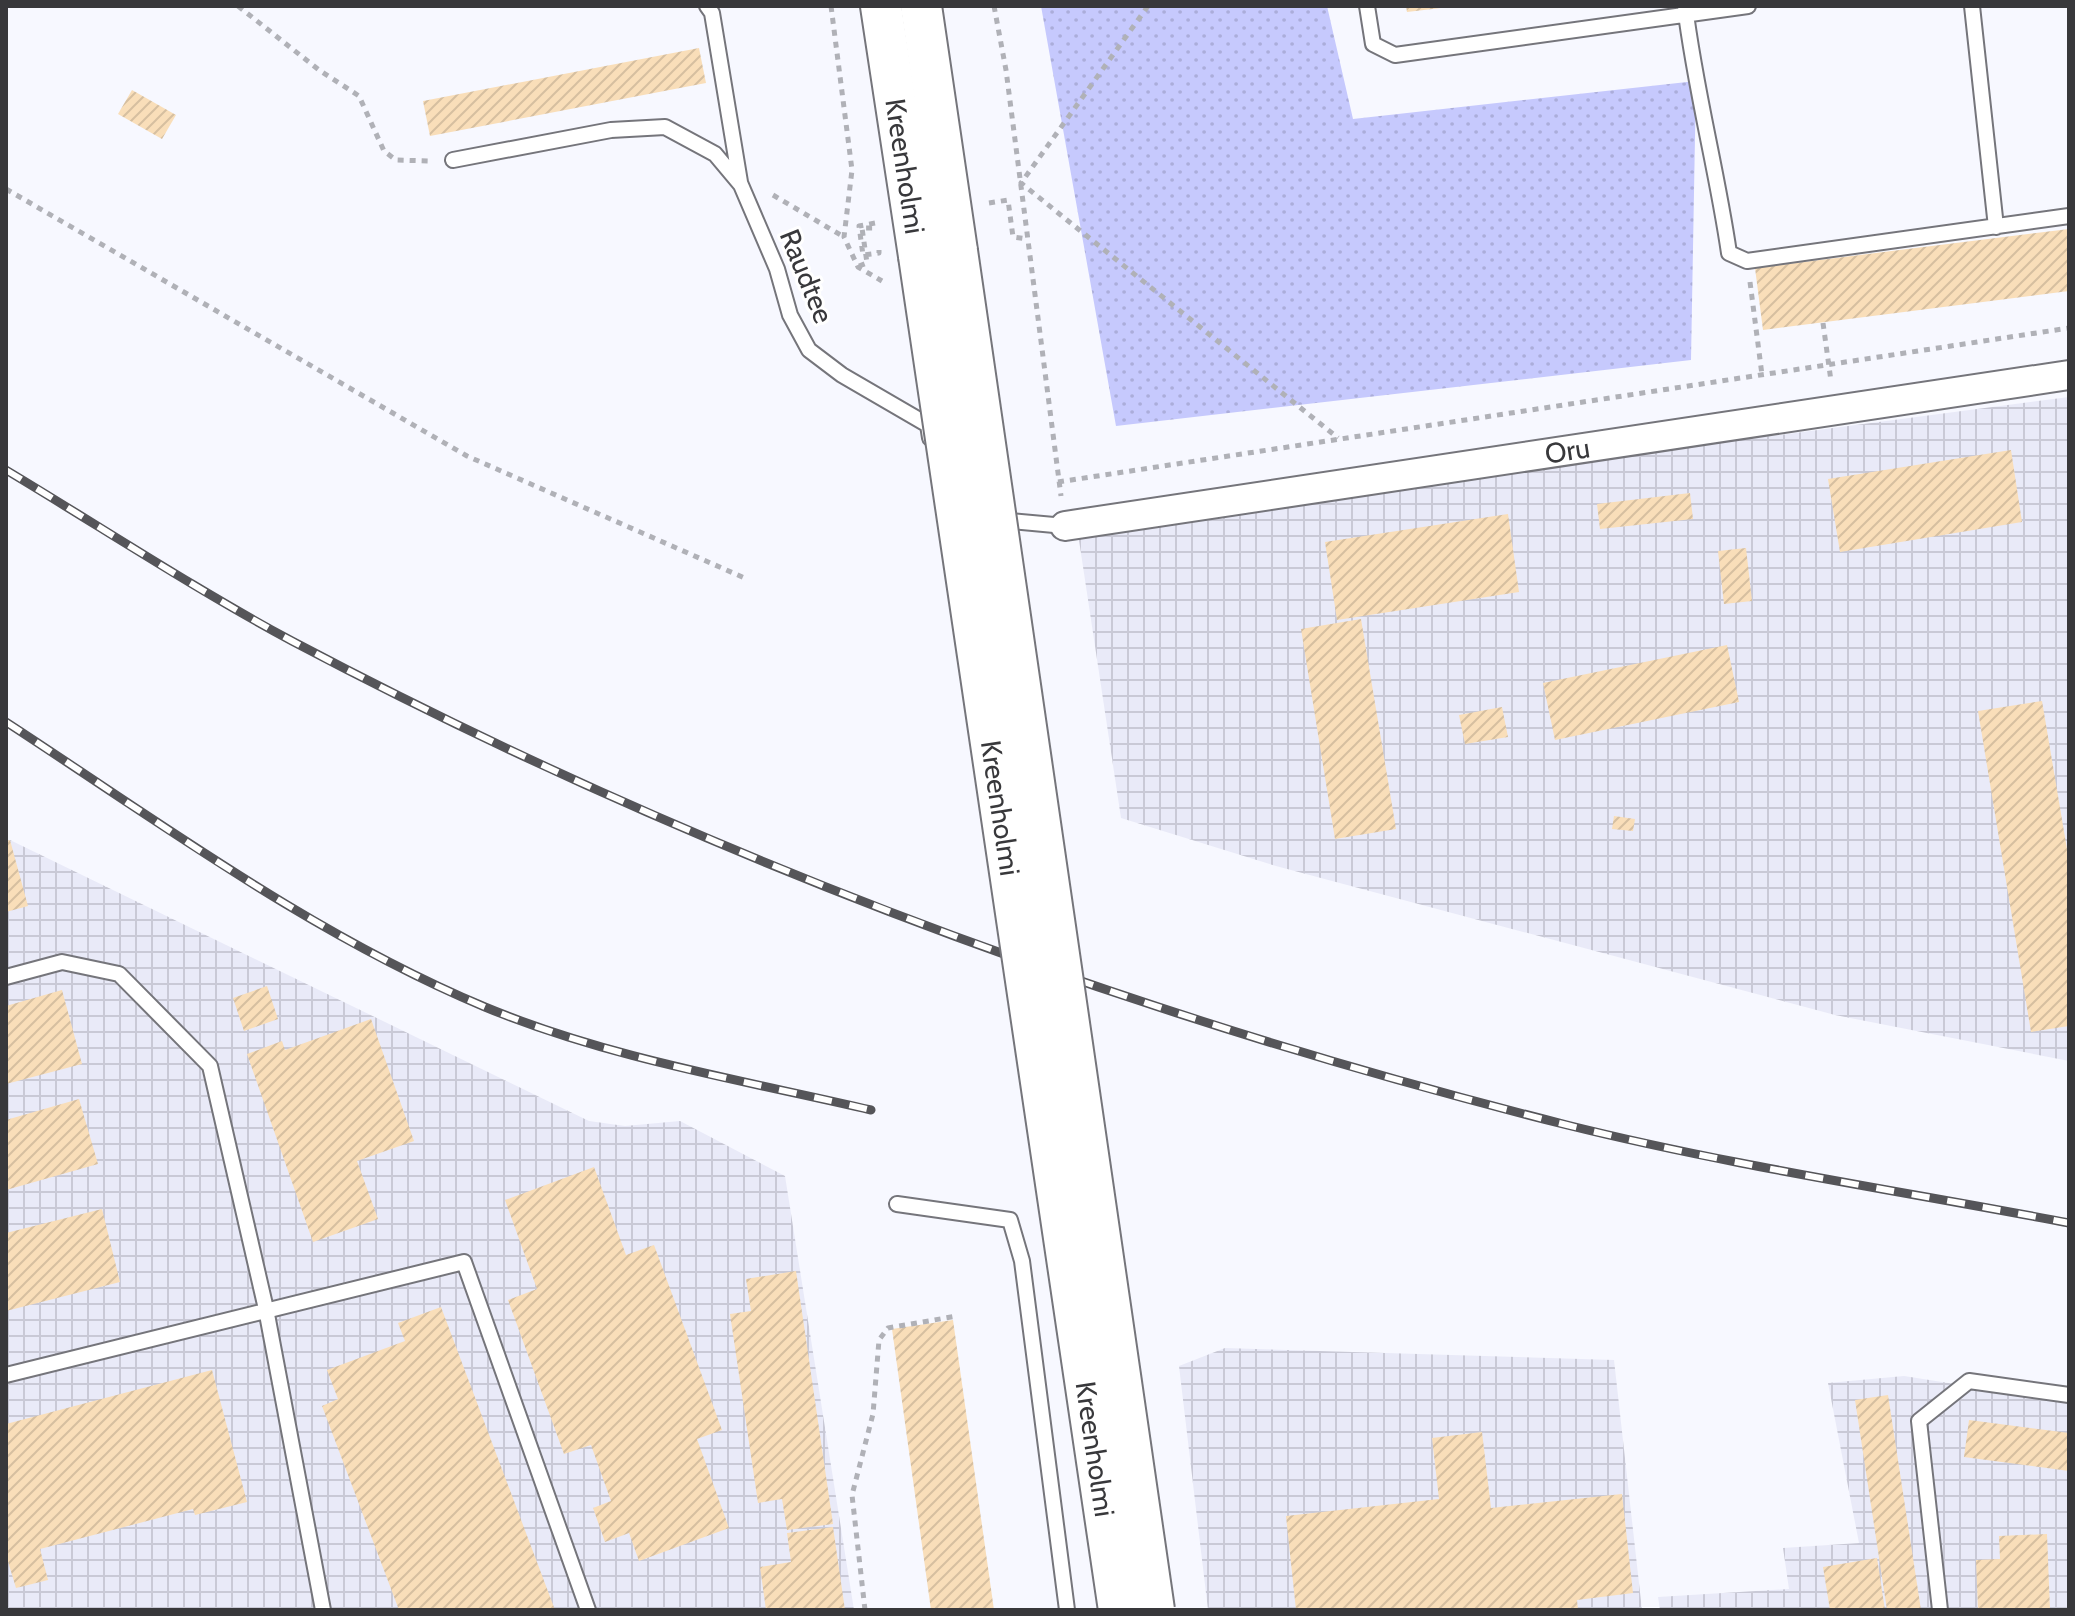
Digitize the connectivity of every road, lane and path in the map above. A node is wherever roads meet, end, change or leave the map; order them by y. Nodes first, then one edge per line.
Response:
1 (238, 6) edge
2 (707, 6) edge
3 (831, 6) edge
4 (881, 6) edge
5 (921, 6) edge
6 (994, 6) edge
7 (1148, 6) edge
8 (1367, 6) edge
9 (1748, 6) edge
10 (1972, 6) edge
11 (1686, 11) edge
12 (453, 160) joint
13 (740, 179) junction
14 (1021, 183) junction
15 (6, 189) edge
16 (984, 204) dead end
17 (2069, 216) edge
18 (859, 226) dead end
19 (875, 226) dead end
20 (1996, 227) junction
21 (844, 237) junction
22 (1028, 239) junction
23 (879, 253) dead end
24 (938, 254) junction
25 (1747, 261) junction
26 (858, 267) junction
27 (882, 281) dead end
28 (1823, 323) dead end
29 (2069, 328) edge
30 (1829, 365) junction
31 (1762, 375) junction
32 (2069, 375) edge
33 (1835, 411) junction
34 (1339, 439) junction
35 (1058, 482) junction
36 (1065, 526) junction
37 (747, 579) dead end
38 (6, 977) edge
39 (897, 1204) dead end
40 (266, 1309) junction
41 (957, 1316) dead end
42 (6, 1375) edge
43 (2069, 1395) edge
44 (323, 1610) edge
45 (588, 1610) edge
46 (865, 1610) edge
47 (1067, 1610) edge
48 (1119, 1610) edge
49 (1154, 1610) edge
50 (1940, 1610) edge

1 - 12 path
2 - 13 lane
3 - 21 path
4 - 24 main road, Kreenholmi
5 - 24 main road, Kreenholmi
6 - 14 path
7 - 14 path
8 - 11 lane
9 - 11 lane
10 - 20 lane
11 - 25 lane
12 - 13 lane, Raudtee
13 - 21 path
13 - 36 lane, Raudtee
14 - 22 path
14 - 34 path
15 - 37 path
16 - 22 path
17 - 20 lane
18 - 23 path
19 - 26 path
20 - 25 lane
21 - 26 path
22 - 35 path
24 - 48 main road, Kreenholmi, bridge
24 - 49 main road, Kreenholmi, bridge
25 - 31 path
26 - 27 path
28 - 30 path
29 - 30 path
30 - 31 path
30 - 33 path
31 - 34 path
32 - 33 street, Oru
33 - 36 street, Oru
34 - 35 path
35 - 36 path
38 - 40 lane
39 - 47 lane
40 - 42 lane
40 - 44 lane
40 - 45 lane
41 - 46 path
43 - 50 lane

